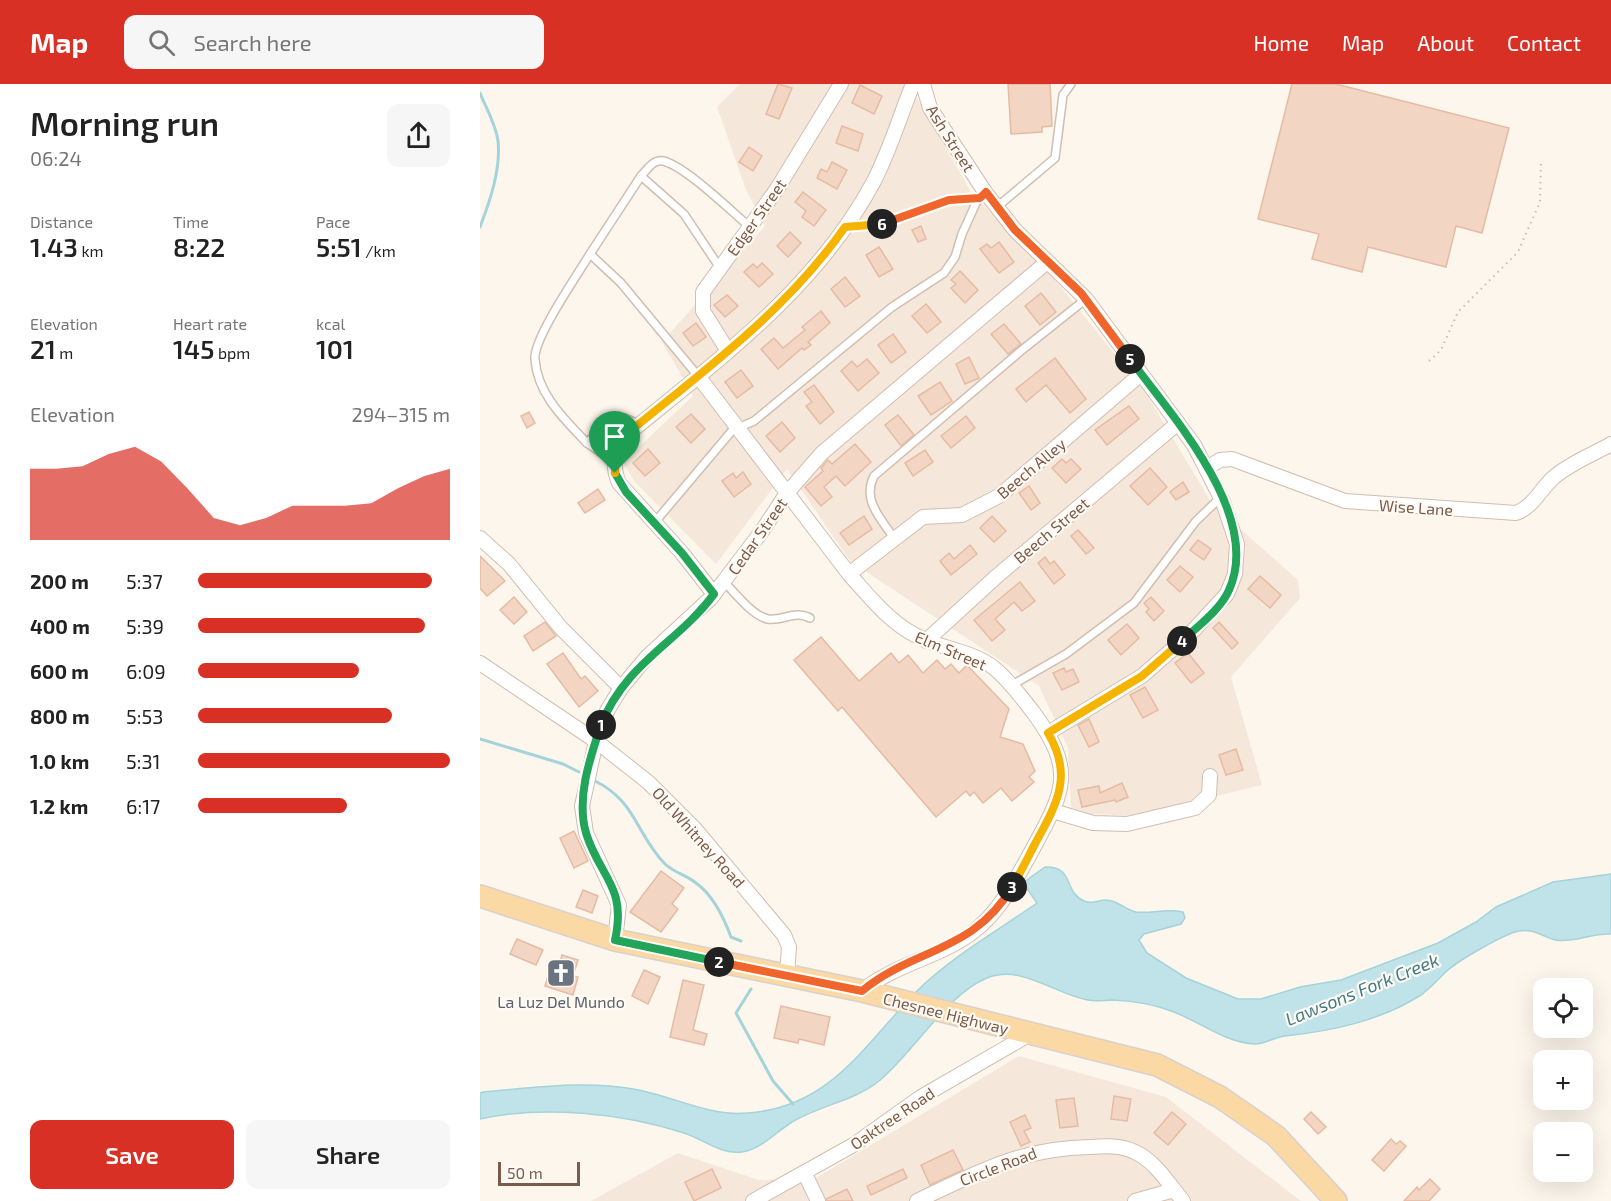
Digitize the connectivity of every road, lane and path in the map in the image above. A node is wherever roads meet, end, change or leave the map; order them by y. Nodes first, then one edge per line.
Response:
1 (842, 84) edge
2 (913, 84) edge
3 (923, 84) edge
4 (1071, 84) edge
5 (1541, 161) dead end
6 (641, 177) junction
7 (983, 195) junction
8 (997, 207) junction
9 (751, 227) junction
10 (845, 227) junction
11 (590, 254) junction
12 (1047, 262) junction
13 (720, 268) junction
14 (1086, 299) junction
15 (728, 351) junction
16 (1429, 361) dead end
17 (1141, 374) junction
18 (698, 376) junction
19 (1178, 423) junction
20 (639, 424) junction
21 (737, 427) junction
22 (587, 444) junction
23 (1611, 444) edge
24 (614, 462) junction
25 (1207, 468) junction
26 (787, 493) junction
27 (1221, 497) junction
28 (653, 520) junction
29 (893, 537) junction
30 (480, 538) edge
31 (849, 574) junction
32 (724, 582) junction
33 (714, 594) junction
34 (810, 618) dead end
35 (926, 640) junction
36 (480, 663) edge
37 (1012, 685) junction
38 (621, 687) junction
39 (1048, 733) junction
40 (596, 741) junction
41 (1210, 776) dead end
42 (1053, 811) junction
43 (480, 896) edge
44 (615, 940) junction
45 (787, 976) junction
46 (862, 991) junction
47 (1021, 1032) junction
48 (805, 1174) junction
49 (1178, 1195) edge
50 (753, 1201) edge
51 (818, 1201) edge
52 (917, 1201) edge
53 (1135, 1201) edge
54 (1336, 1201) edge

1 - 9 street, Edger Street
2 - 10 street
3 - 7 street, Ash Street
4 - 8 lane
5 - 16 path
6 - 9 lane
6 - 11 lane
6 - 13 lane
7 - 8 street, Ash Street
7 - 10 lane
7 - 21 lane
8 - 12 street, Ash Street
9 - 13 street, Edger Street
10 - 15 street
11 - 18 lane
11 - 22 lane
12 - 14 street, Ash Street
12 - 26 street, Cedar Street
13 - 15 street, Edger Street
14 - 17 street, Ash Street
14 - 29 lane
15 - 18 street
17 - 19 street, Ash Street
17 - 29 street, Beech Alley
18 - 20 street
18 - 21 street, Elm Street
19 - 25 street, Ash Street
19 - 35 street, Beech Street
20 - 22 lane
20 - 24 street
21 - 26 street, Elm Street
21 - 28 lane
22 - 24 lane
23 - 25 street, Wise Lane
24 - 28 street
25 - 27 street, Ash Street
26 - 31 street, Elm Street
26 - 32 street, Cedar Street
27 - 37 lane
27 - 39 street, Ash Street
28 - 33 street
29 - 31 street, Beech Alley
30 - 38 street
31 - 35 street, Elm Street
32 - 33 street, Cedar Street
32 - 34 lane
33 - 38 street, Cedar Street
35 - 37 street, Elm Street
36 - 40 street, Old Whitney Road
37 - 39 street, Elm Street
38 - 40 street, Cedar Street
39 - 42 street, Elm Street
40 - 44 street, Cedar Street
40 - 45 street, Old Whitney Road
41 - 42 street
42 - 46 street, Elm Street
43 - 44 main road, Chesnee Highway
44 - 45 main road, Chesnee Highway
45 - 46 main road, Chesnee Highway
46 - 47 main road, Chesnee Highway
47 - 48 street, Oaktree Road
47 - 54 main road, Chesnee Highway
48 - 50 street, Oaktree Road
48 - 51 street
49 - 52 street, Circle Road
49 - 53 street, Circle Road

